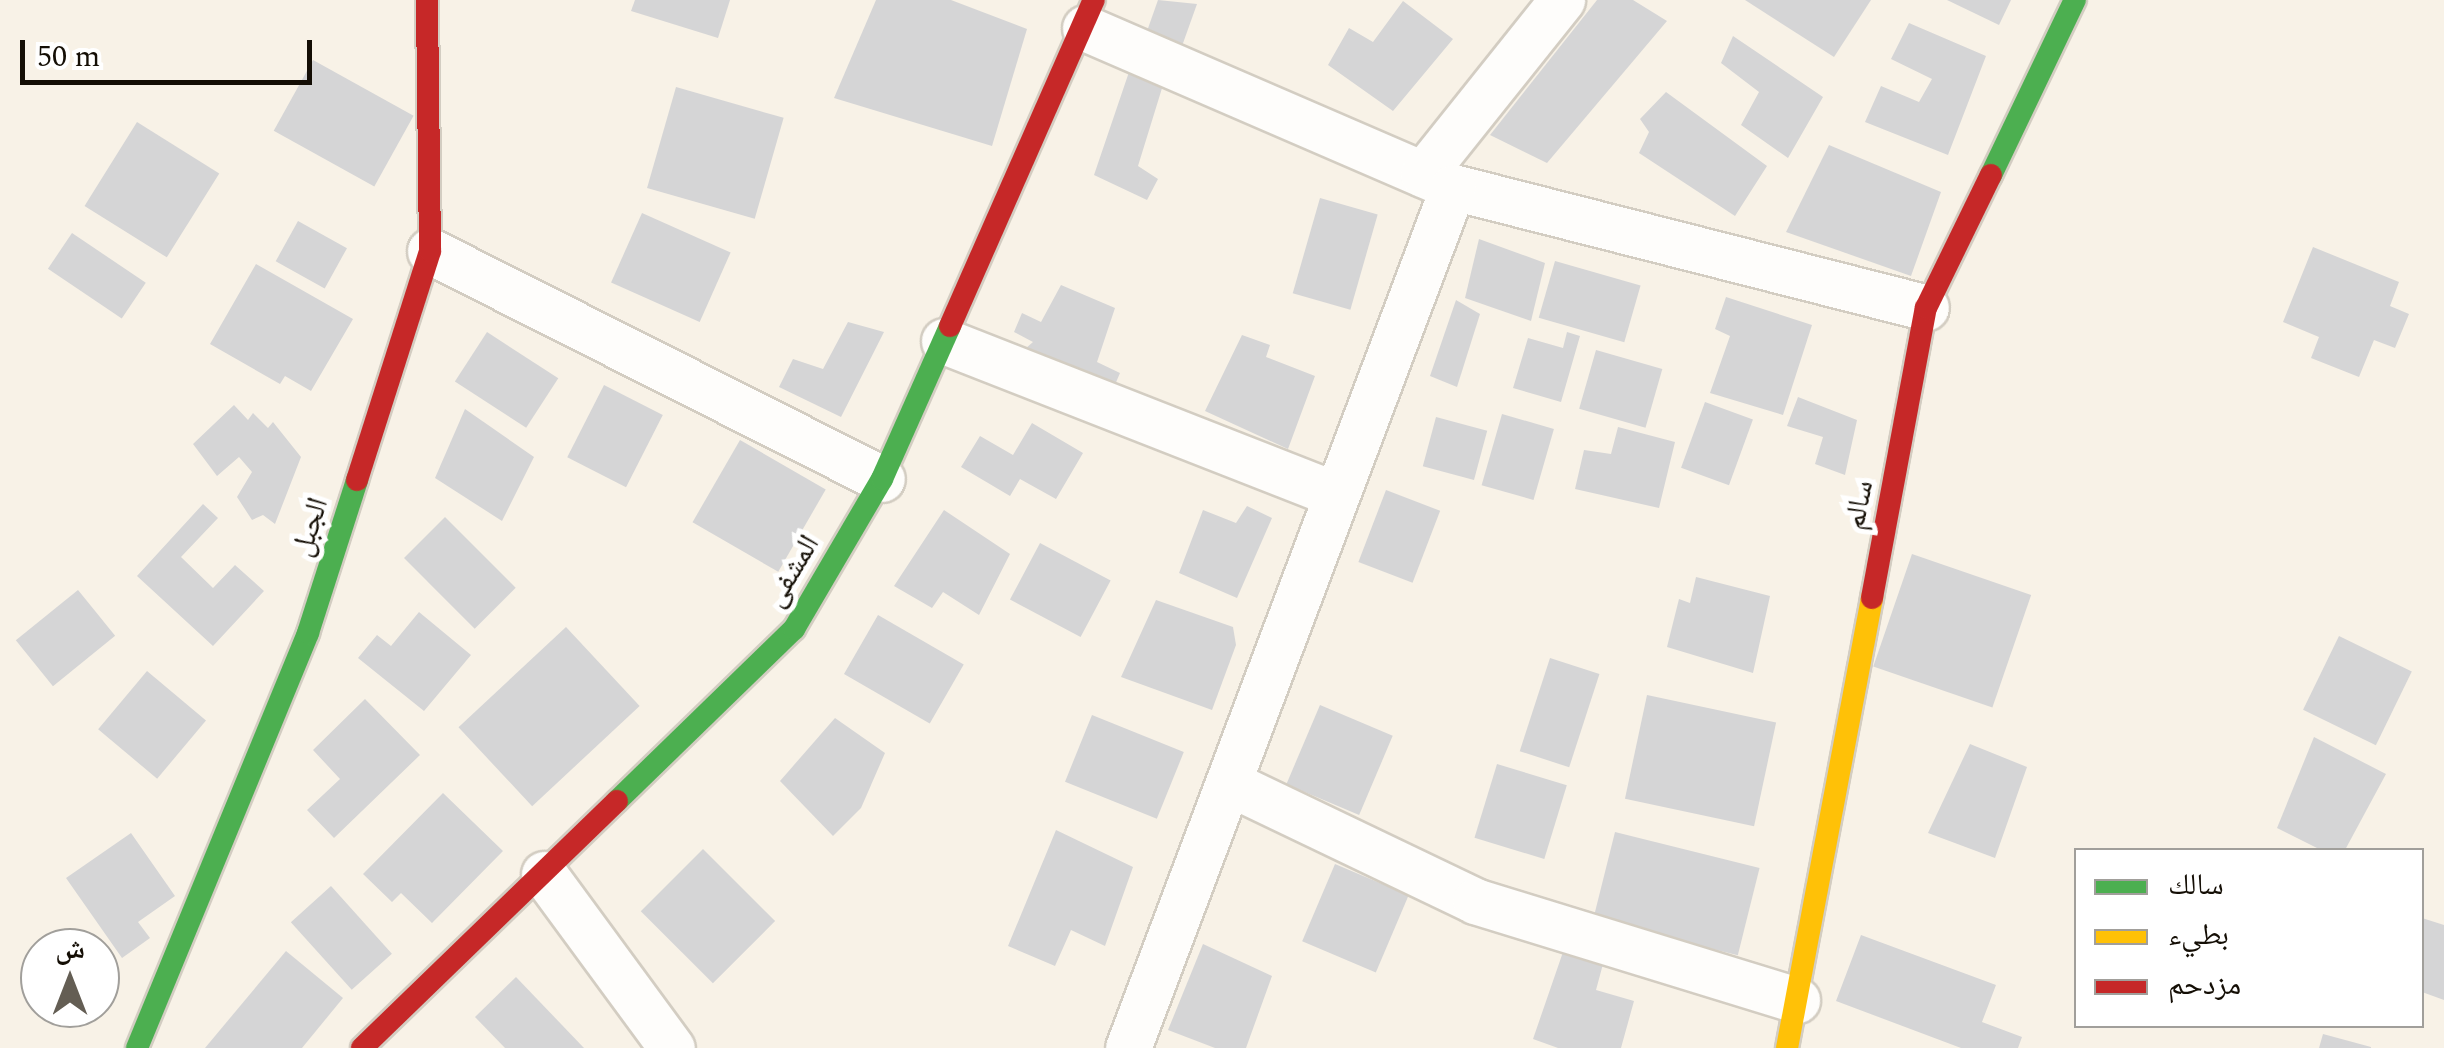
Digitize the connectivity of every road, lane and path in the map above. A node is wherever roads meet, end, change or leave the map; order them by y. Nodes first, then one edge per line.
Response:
1 (428, 0) edge
2 (1562, 0) edge
3 (2074, 0) edge
4 (1090, 14) edge
5 (1438, 180) junction
6 (430, 251) junction
7 (1926, 308) junction
8 (944, 342) junction
9 (882, 479) junction
10 (1332, 494) junction
11 (1231, 784) junction
12 (544, 874) junction
13 (1797, 1000) junction
14 (137, 1048) edge
15 (362, 1048) edge
16 (672, 1048) edge
17 (1128, 1048) edge
18 (1787, 1048) edge

1 - 6 street, الجبل
2 - 5 street
3 - 7 street, سالم
4 - 5 street
4 - 8 street, المشفى
5 - 7 street
5 - 10 street
6 - 9 street
6 - 14 street, الجبل
7 - 13 street, سالم
8 - 9 street, المشفى
8 - 10 street
9 - 12 street, المشفى
10 - 11 street
11 - 13 street
11 - 17 street
12 - 15 street, المشفى
12 - 16 street
13 - 18 street, سالم

